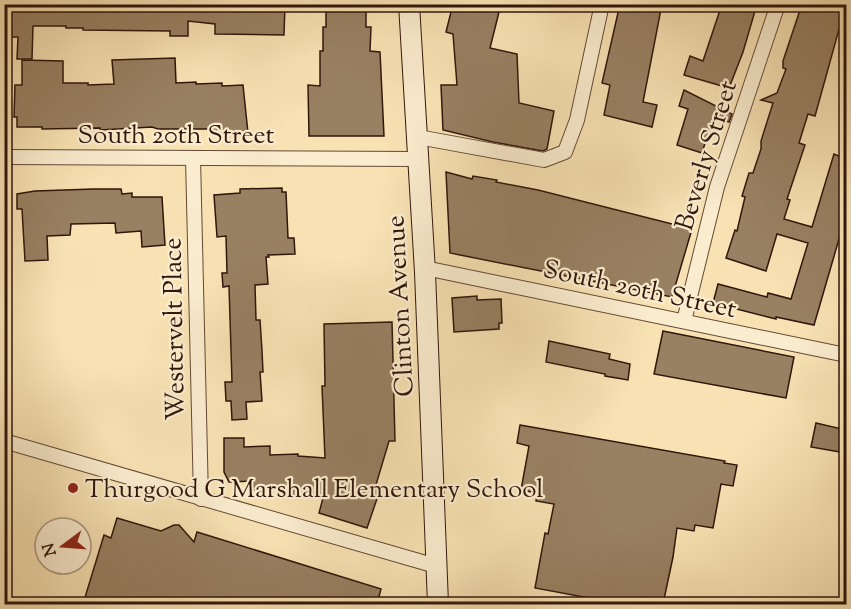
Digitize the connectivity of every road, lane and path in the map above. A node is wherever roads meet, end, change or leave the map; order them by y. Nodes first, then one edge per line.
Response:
1 (409, 4) edge
2 (602, 4) edge
3 (778, 4) edge
4 (418, 137) junction
5 (4, 157) edge
6 (193, 158) junction
7 (418, 159) junction
8 (425, 268) junction
9 (684, 321) junction
10 (846, 355) edge
11 (4, 441) edge
12 (201, 499) junction
13 (436, 566) junction
14 (438, 604) edge

1 - 4 main road, Clinton Avenue
2 - 4 street
3 - 9 street, Beverly Street
4 - 7 main road, Clinton Avenue
5 - 6 street, South 20th Street
6 - 7 street, South 20th Street
6 - 12 street, Westervelt Place
7 - 8 main road, Clinton Avenue
8 - 9 street, South 20th Street
8 - 13 main road, Clinton Avenue
9 - 10 street, South 20th Street
11 - 12 street
12 - 13 street
13 - 14 main road, Clinton Avenue

